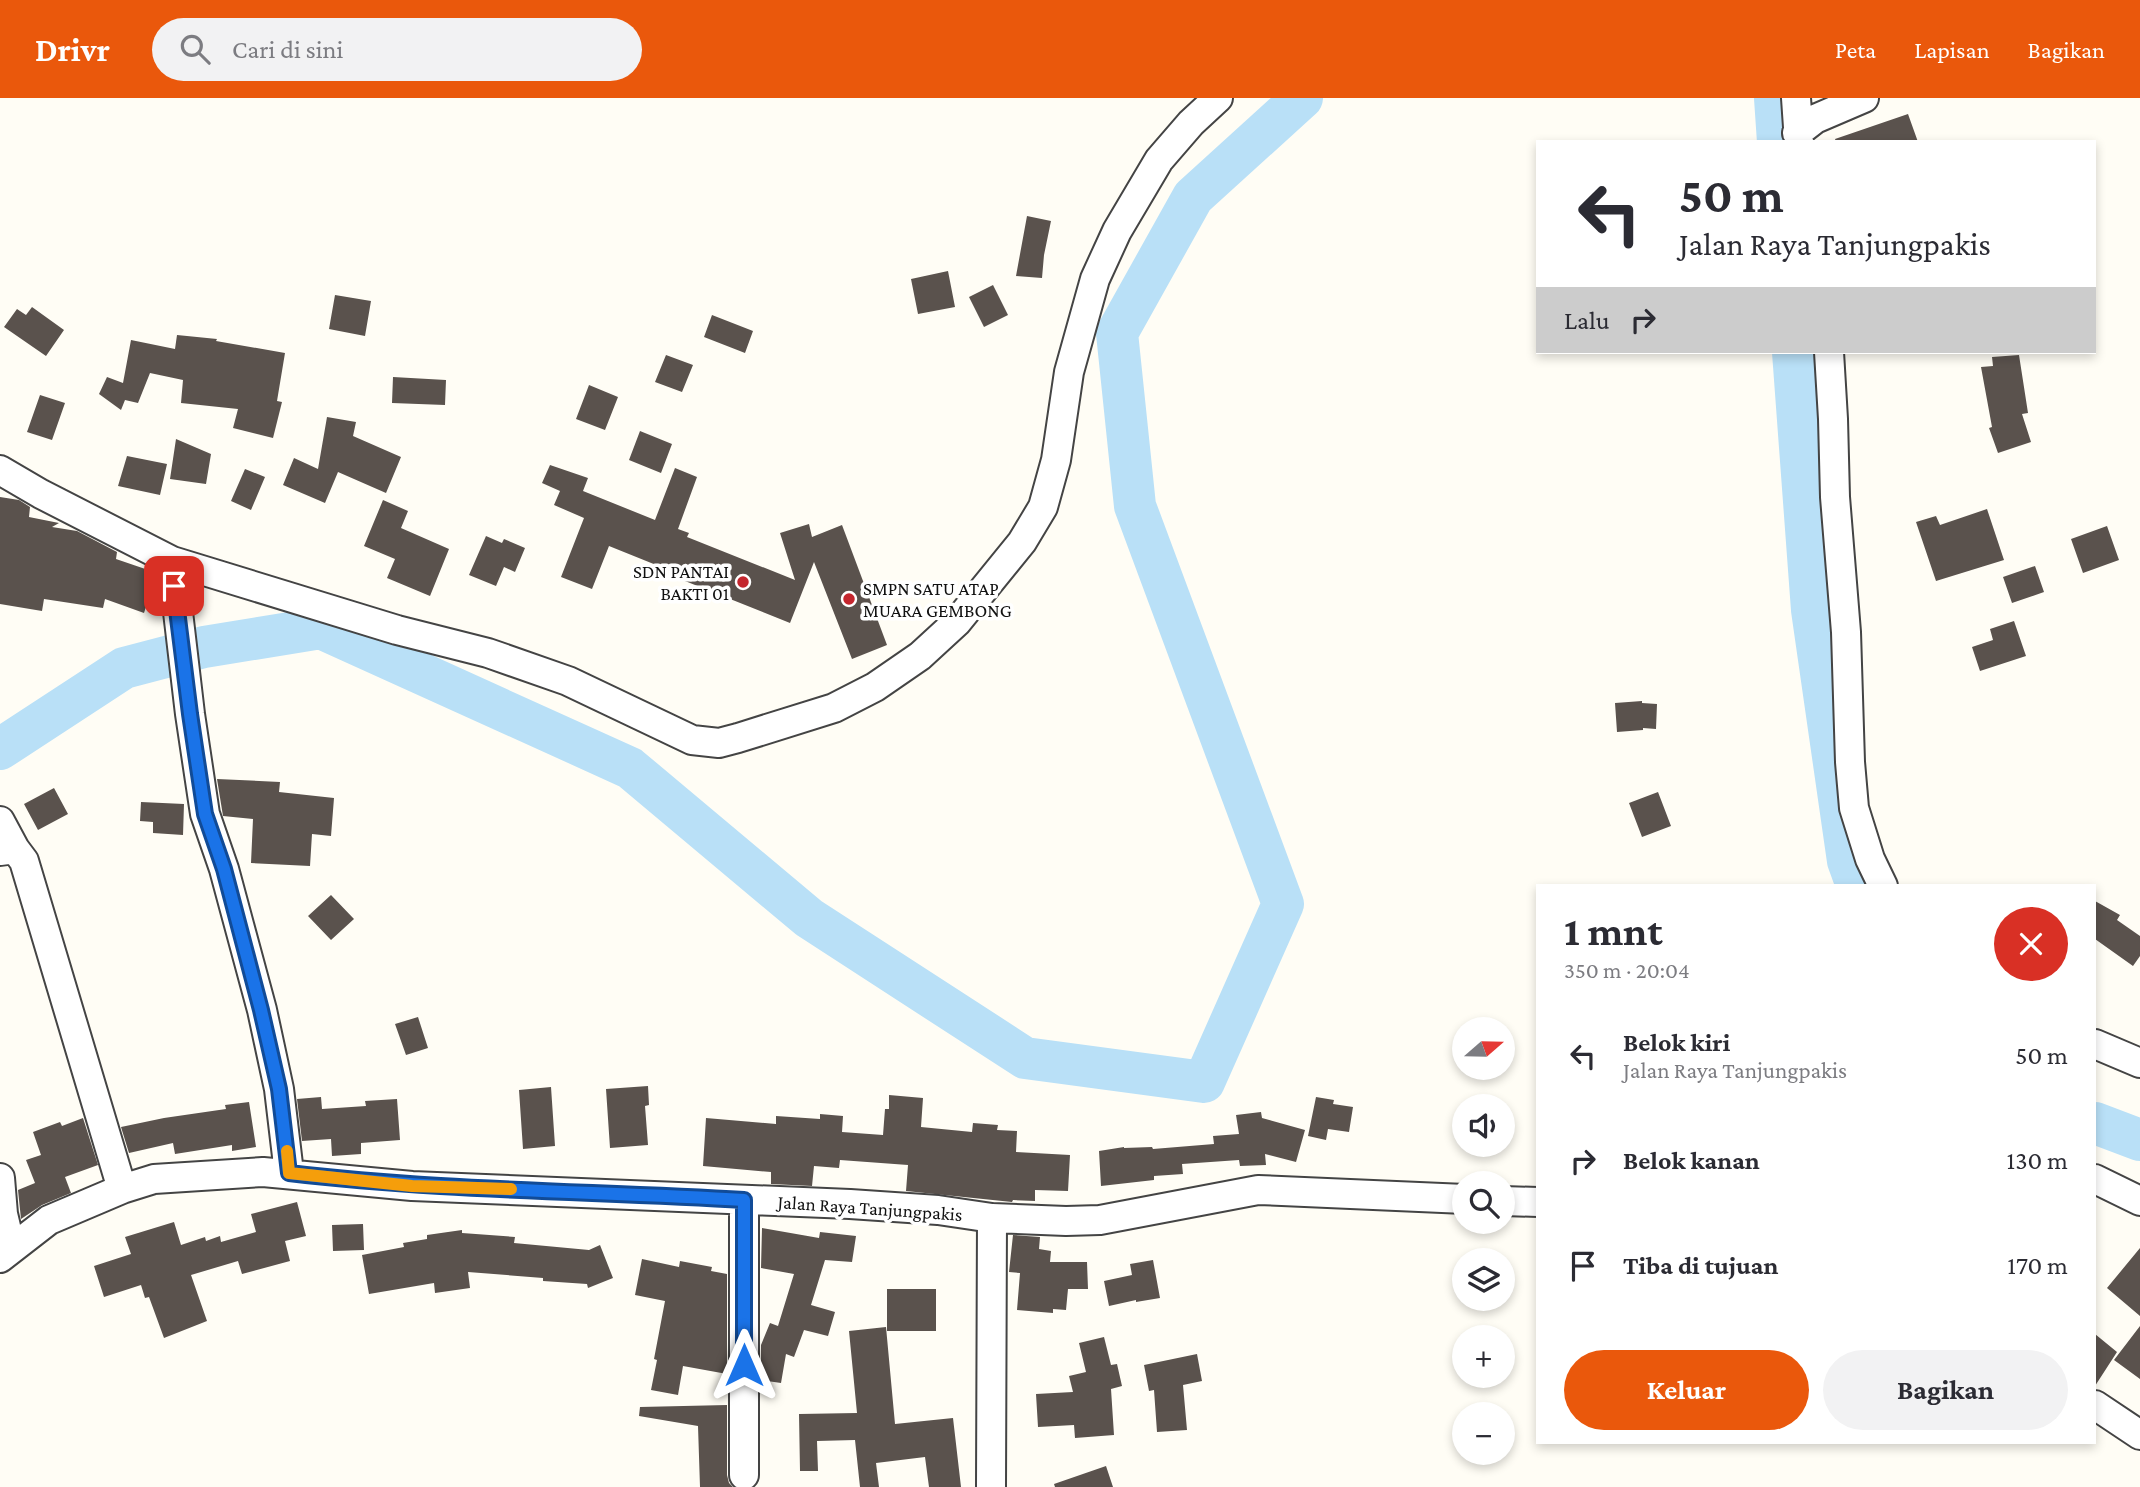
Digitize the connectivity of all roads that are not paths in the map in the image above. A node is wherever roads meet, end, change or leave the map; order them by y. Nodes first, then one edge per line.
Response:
1 (1219, 98) edge
2 (1796, 98) edge
3 (1864, 98) edge
4 (1798, 137) edge
5 (1829, 354) edge
6 (2, 476) edge
7 (172, 561) junction
8 (0, 821) edge
9 (10, 859) edge
10 (1882, 884) edge
11 (2096, 1044) edge
12 (2140, 1063) edge
13 (289, 1173) junction
14 (0, 1178) edge
15 (2096, 1180) edge
16 (122, 1189) junction
17 (1452, 1198) edge
18 (744, 1200) junction
19 (2140, 1200) edge
20 (1515, 1201) edge
21 (1536, 1202) edge
22 (992, 1218) junction
23 (5, 1253) edge
24 (2096, 1406) edge
25 (2140, 1435) edge
26 (744, 1475) dead end
27 (992, 1487) edge

1 - 7 street
2 - 4 street
3 - 4 street
5 - 10 street
6 - 7 street
7 - 13 street
8 - 9 street
9 - 16 street
11 - 12 street
13 - 16 street, Jalan Raya Tanjungpakis
13 - 18 street, Jalan Raya Tanjungpakis
14 - 23 street
15 - 19 street
16 - 23 street, Jalan Raya Tanjungpakis
17 - 22 street, Jalan Raya Tanjungpakis
18 - 22 street, Jalan Raya Tanjungpakis
18 - 26 street
20 - 21 street
22 - 27 street
24 - 25 street

